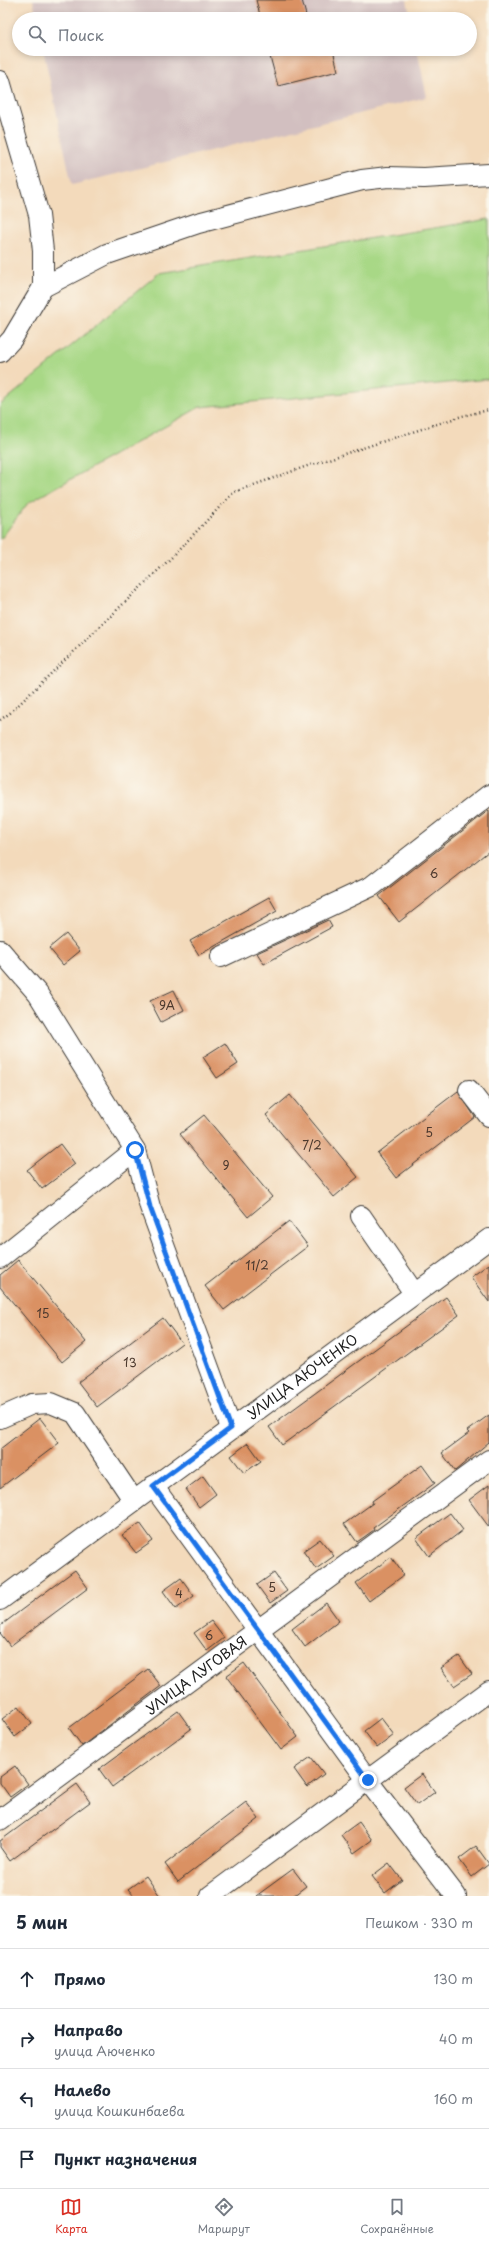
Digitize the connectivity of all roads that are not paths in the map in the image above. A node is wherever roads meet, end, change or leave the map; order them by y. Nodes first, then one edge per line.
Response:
1 (0, 81) edge
2 (489, 174) edge
3 (43, 287) junction
4 (0, 352) edge
5 (489, 795) edge
6 (0, 950) edge
7 (221, 957) dead end
8 (469, 1090) dead end
9 (489, 1116) edge
10 (135, 1150) junction
11 (361, 1216) dead end
12 (489, 1239) edge
13 (0, 1258) edge
14 (414, 1293) junction
15 (0, 1418) edge
16 (231, 1428) junction
17 (489, 1460) edge
18 (153, 1486) junction
19 (134, 1501) junction
20 (0, 1600) edge
21 (260, 1629) junction
22 (489, 1691) edge
23 (368, 1780) junction
24 (0, 1820) edge
25 (210, 1896) edge
26 (456, 1896) edge

1 - 3 street
2 - 3 street
3 - 4 street
5 - 7 street
6 - 10 street
8 - 9 street
10 - 13 street
10 - 16 street
11 - 14 street
12 - 14 street, УЛИЦА АЮЧЕНКО
14 - 16 street, УЛИЦА АЮЧЕНКО
15 - 19 street
16 - 18 street, УЛИЦА АЮЧЕНКО
17 - 21 street, УЛИЦА ЛУГОВАЯ
18 - 19 street, УЛИЦА АЮЧЕНКО
18 - 21 street
19 - 20 street, УЛИЦА АЮЧЕНКО
21 - 23 street
21 - 24 street, УЛИЦА ЛУГОВАЯ
22 - 23 street
23 - 25 street
23 - 26 street

